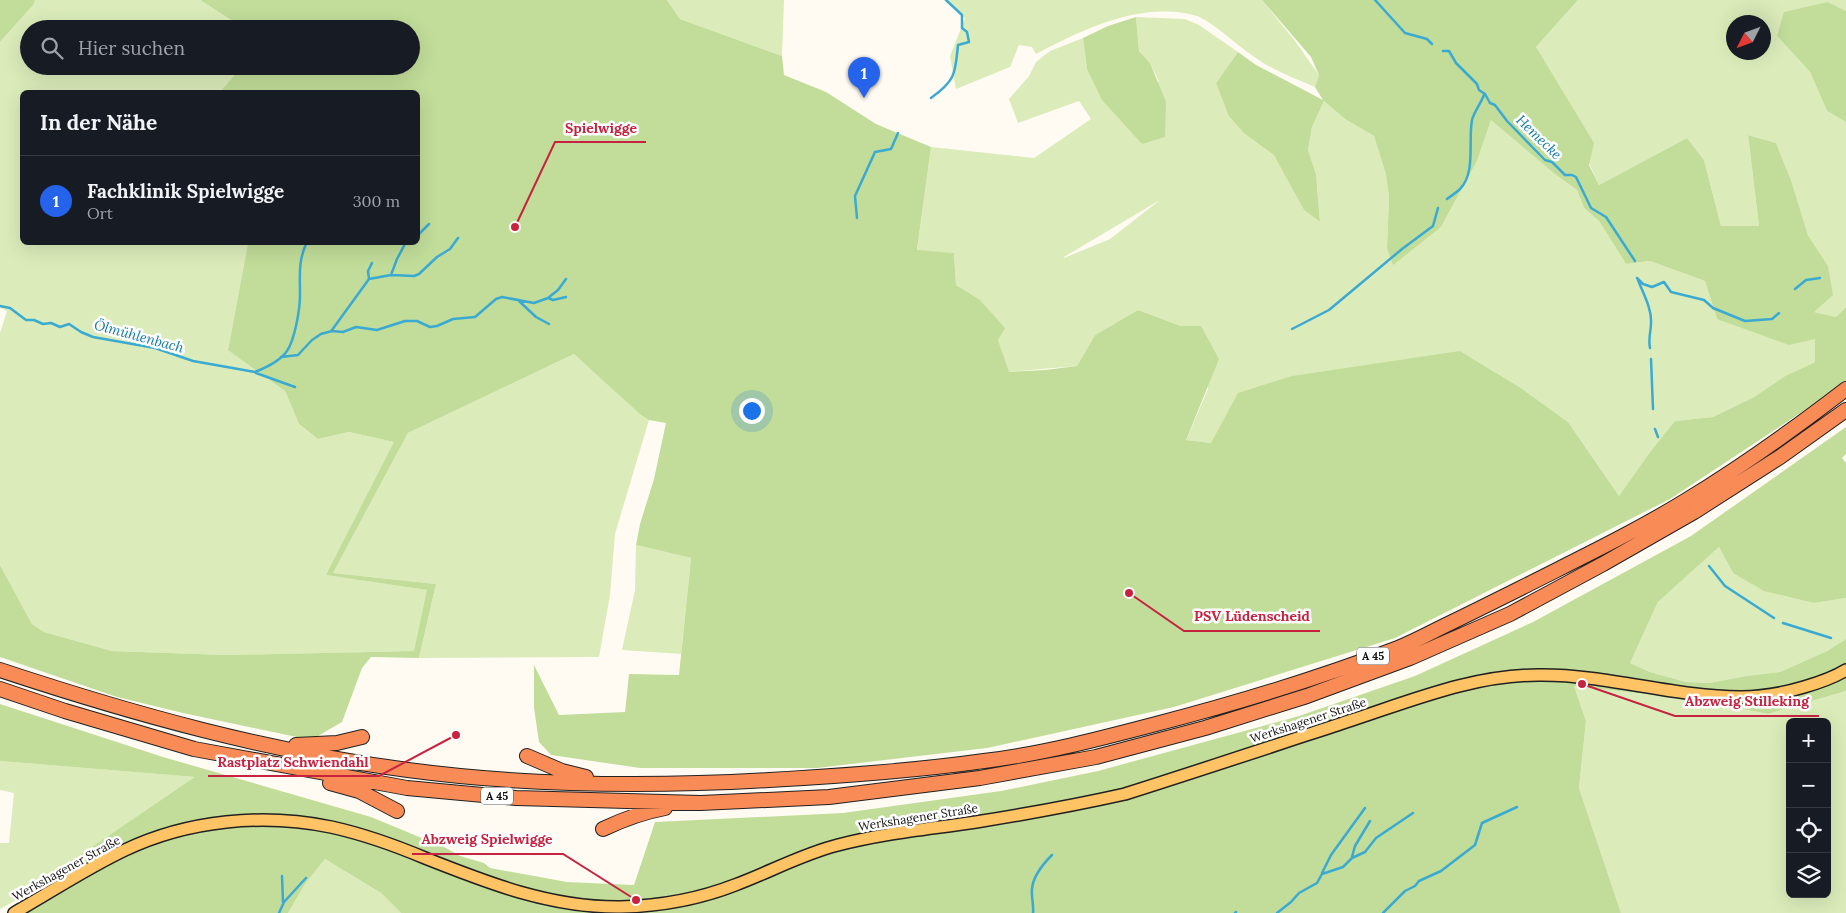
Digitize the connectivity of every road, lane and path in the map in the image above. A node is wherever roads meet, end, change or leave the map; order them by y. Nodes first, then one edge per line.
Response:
1 (1846, 389) edge
2 (1846, 410) edge
3 (0, 670) edge
4 (1846, 670) edge
5 (0, 689) edge
6 (362, 737) dead end
7 (265, 744) junction
8 (527, 756) dead end
9 (295, 769) junction
10 (634, 784) junction
11 (701, 803) junction
12 (397, 811) dead end
13 (603, 829) dead end
14 (14, 913) edge

1 - 10 highway, A 45
2 - 11 highway, A 45
3 - 7 highway, A 45
4 - 14 main road, Werkshagener Straße
5 - 9 highway, A 45
6 - 7 highway
7 - 10 highway, A 45
8 - 10 highway
9 - 11 highway, A 45
9 - 12 highway
11 - 13 highway

